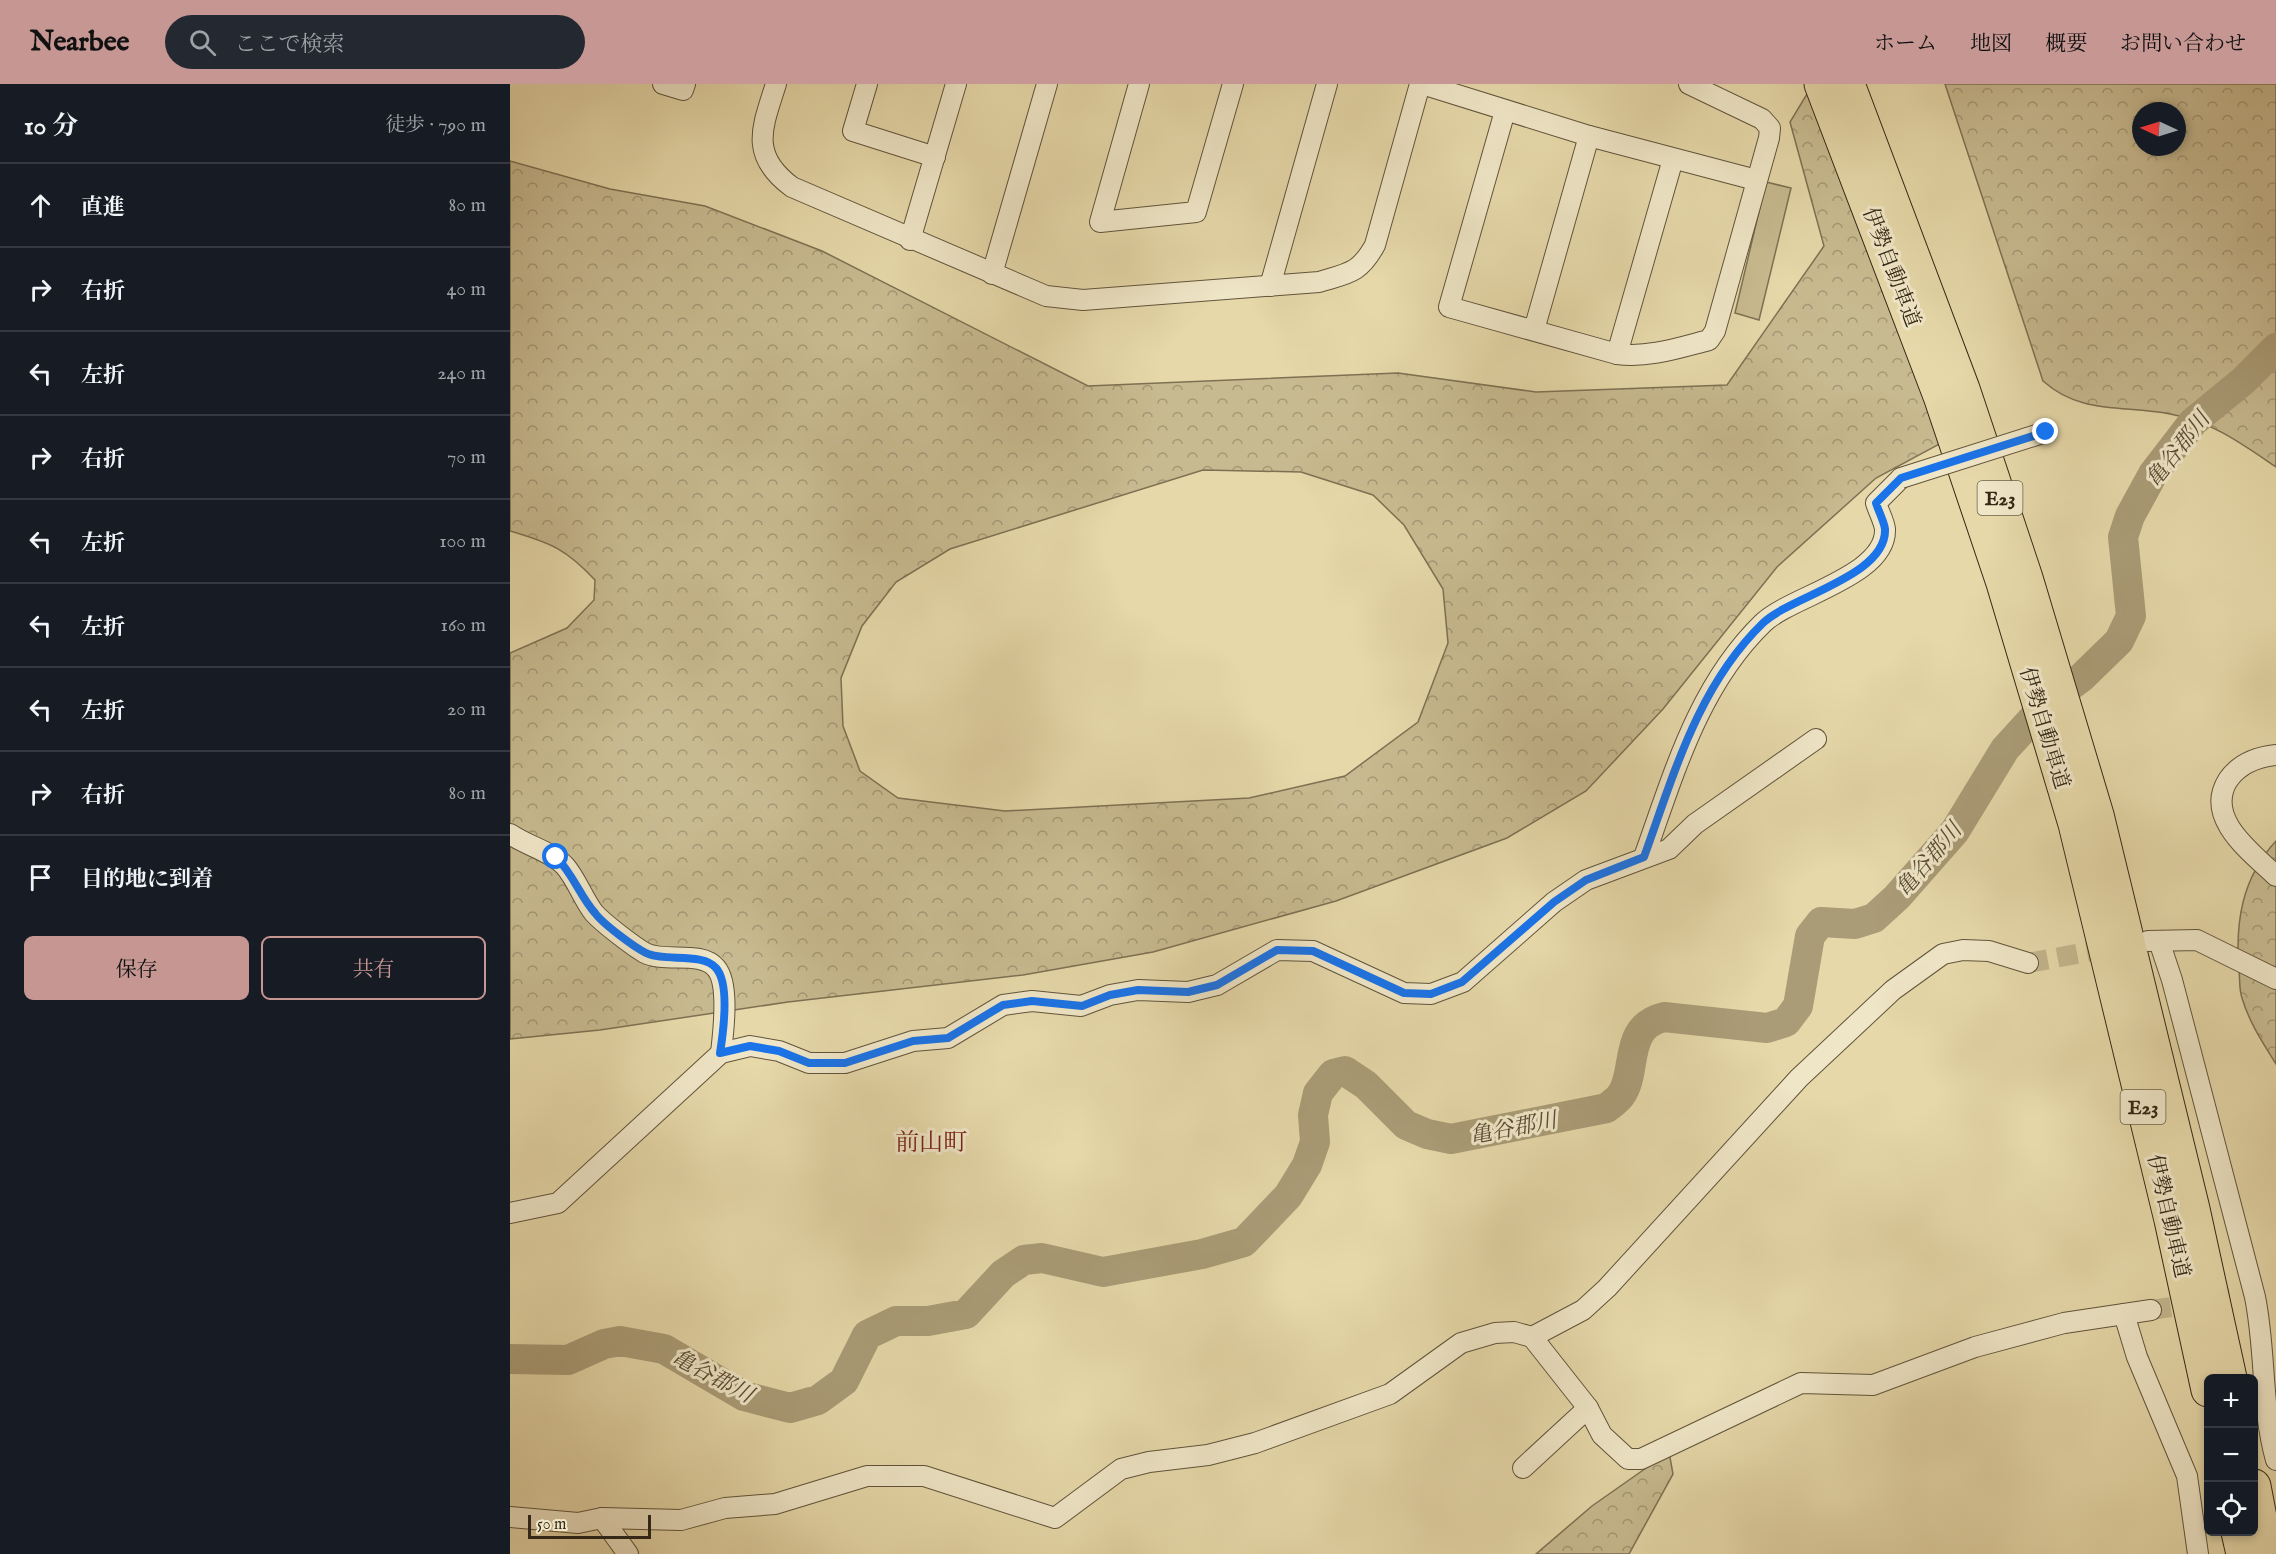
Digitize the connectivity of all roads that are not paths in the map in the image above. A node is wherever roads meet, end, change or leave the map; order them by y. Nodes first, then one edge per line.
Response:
1 (663, 84) edge
2 (685, 84) edge
3 (776, 84) edge
4 (867, 84) edge
5 (956, 84) edge
6 (1047, 84) edge
7 (1139, 84) edge
8 (1233, 84) edge
9 (1327, 84) edge
10 (1421, 84) edge
11 (1689, 84) edge
12 (1821, 84) edge
13 (1848, 84) edge
14 (1505, 111) junction
15 (1589, 136) junction
16 (935, 158) junction
17 (1673, 159) junction
18 (1756, 180) junction
19 (910, 240) junction
20 (992, 274) junction
21 (1270, 286) junction
22 (1925, 320) junction
23 (1534, 330) junction
24 (1617, 354) junction
25 (2046, 432) dead end
26 (1816, 739) dead end
27 (2276, 754) edge
28 (2086, 819) junction
29 (510, 834) edge
30 (1644, 857) junction
31 (2276, 876) edge
32 (2028, 963) tunnel mouth
33 (2276, 979) edge
34 (720, 1053) junction
35 (510, 1214) edge
36 (2151, 1310) tunnel mouth
37 (2124, 1314) junction
38 (1532, 1337) junction
39 (2205, 1374) edge
40 (2229, 1374) edge
41 (1588, 1408) junction
42 (2275, 1450) edge
43 (1523, 1468) dead end
44 (2258, 1510) edge
45 (510, 1517) edge
46 (602, 1518) junction
47 (2239, 1536) edge
48 (628, 1554) edge
49 (2198, 1554) edge
50 (2243, 1554) edge
51 (2267, 1554) edge

1 - 2 street
3 - 19 street
4 - 16 street
5 - 16 street
6 - 20 street
7 - 8 street
9 - 21 street
10 - 14 street
10 - 21 street
11 - 18 street
12 - 22 highway, 伊勢自動車道 / E23
13 - 22 highway, 伊勢自動車道 / E23
14 - 15 street
14 - 23 street
15 - 17 street
15 - 23 street
16 - 19 street
17 - 18 street
17 - 24 street
18 - 24 street
19 - 20 street
20 - 21 street
22 - 28 highway, 伊勢自動車道 / E23
23 - 24 street
25 - 30 street, bridge
26 - 30 street
27 - 31 street
28 - 39 highway, 伊勢自動車道 / E23
28 - 40 highway, 伊勢自動車道 / E23
29 - 34 street
30 - 34 street
32 - 38 street
33 - 42 street
34 - 35 street
36 - 37 street
37 - 41 street
37 - 49 street
38 - 41 street
38 - 46 street
41 - 43 street
44 - 51 highway
45 - 46 street
46 - 48 street
47 - 50 highway

